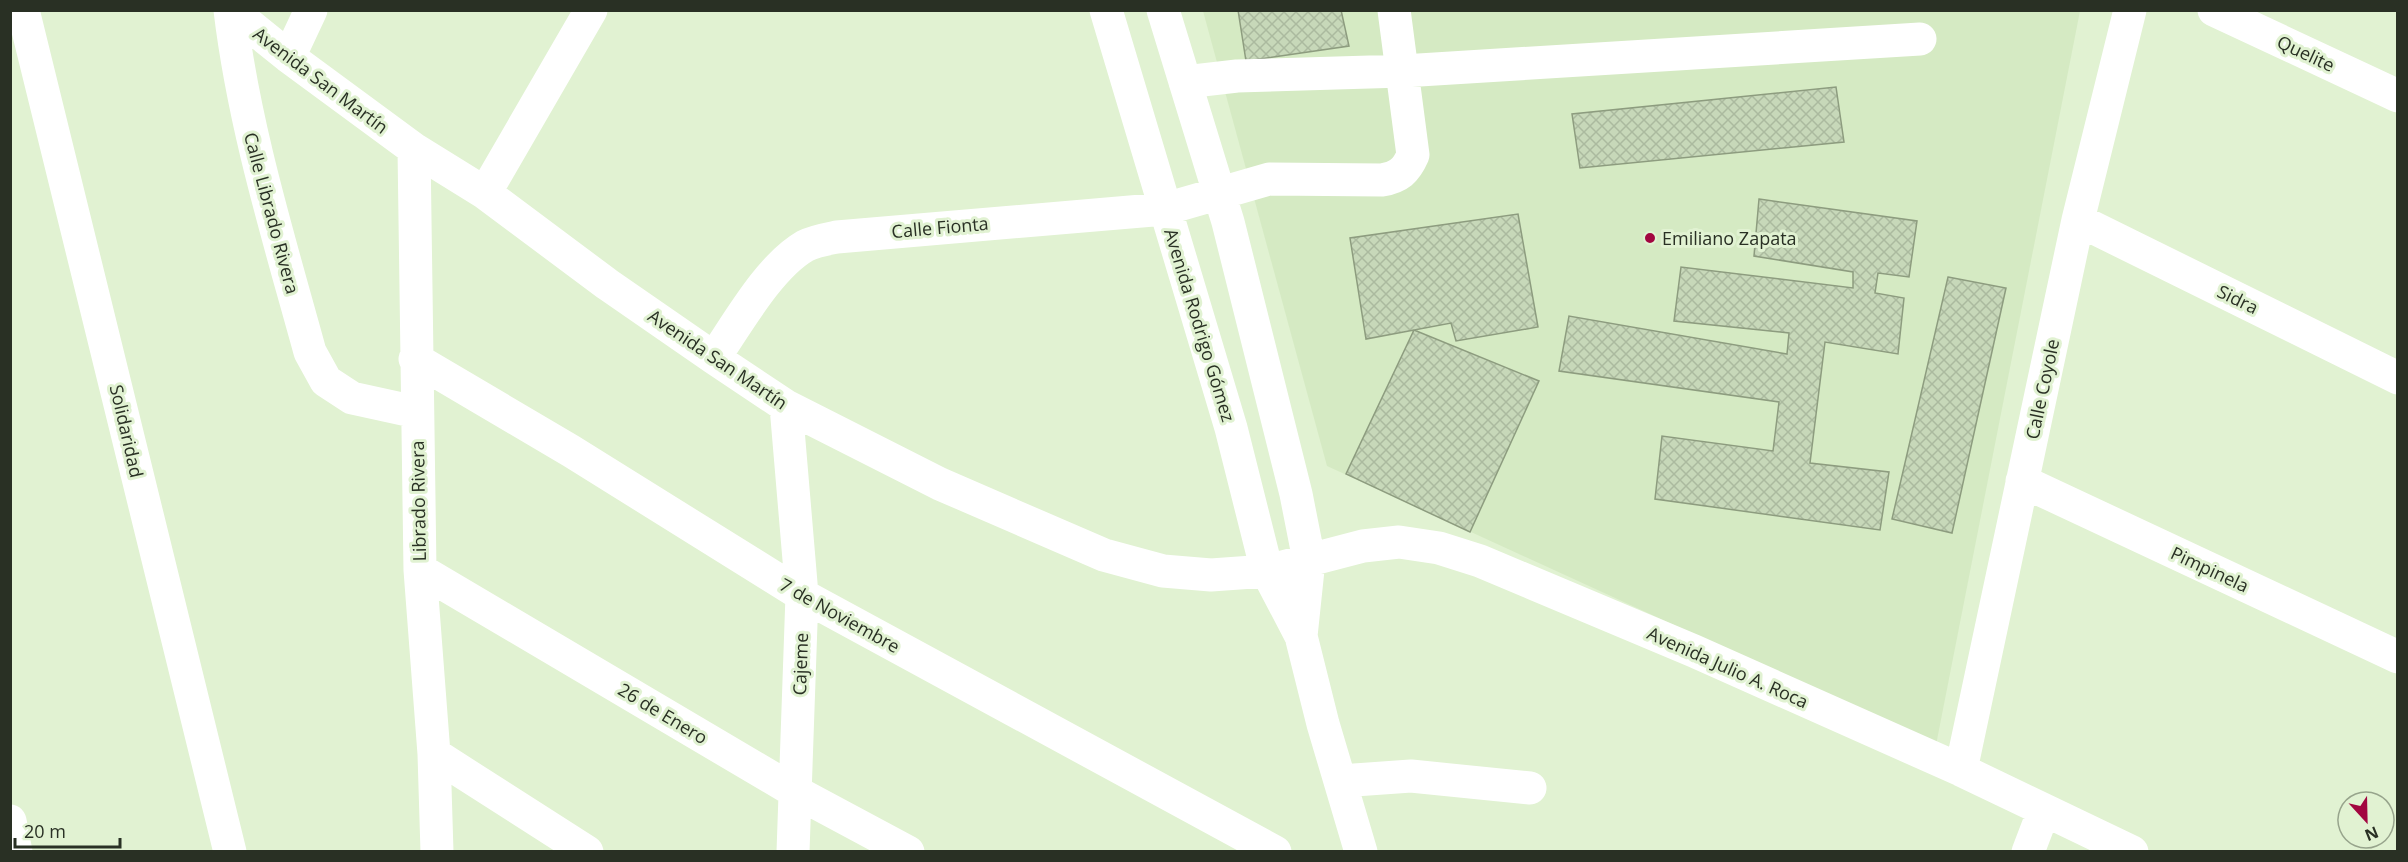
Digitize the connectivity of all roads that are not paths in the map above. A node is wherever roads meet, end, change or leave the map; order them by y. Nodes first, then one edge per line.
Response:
1 (23, 10) edge
2 (230, 10) edge
3 (311, 10) edge
4 (591, 10) edge
5 (1106, 10) edge
6 (1162, 10) edge
7 (1394, 10) edge
8 (2130, 10) edge
9 (2214, 10) edge
10 (1920, 39) dead end
11 (289, 57) junction
12 (1403, 71) junction
13 (1185, 82) junction
14 (2397, 96) edge
15 (414, 149) junction
16 (485, 193) junction
17 (1219, 193) junction
18 (1165, 209) junction
19 (2078, 220) junction
20 (714, 358) junction
21 (416, 360) junction
22 (2397, 378) edge
23 (786, 406) junction
24 (416, 412) junction
25 (2022, 481) junction
26 (1309, 560) junction
27 (420, 570) junction
28 (1267, 571) junction
29 (802, 595) junction
30 (1300, 636) junction
31 (2397, 657) edge
32 (434, 754) junction
33 (1961, 770) junction
34 (1340, 781) junction
35 (1530, 788) dead end
36 (796, 792) junction
37 (2044, 810) junction
38 (10, 821) edge
39 (16, 852) edge
40 (230, 852) edge
41 (436, 852) edge
42 (587, 852) edge
43 (793, 852) edge
44 (908, 852) edge
45 (1275, 852) edge
46 (1361, 852) edge
47 (2028, 852) edge
48 (2132, 852) edge

1 - 40 street, Solidaridad
2 - 11 street, Avenida San Martín
2 - 24 street, Calle Librado Rivera
3 - 11 street
4 - 16 street
5 - 18 street, Avenida Rodrigo Gómez
6 - 13 street, Avenida Rodrigo Gómez
7 - 12 street
8 - 19 street, Calle Coyole
9 - 14 street, Quelite
10 - 12 street
11 - 15 street, Avenida San Martín
12 - 13 street
12 - 17 street, Calle Fionta
13 - 17 street, Avenida Rodrigo Gómez
15 - 16 street, Avenida San Martín
15 - 21 street, Librado Rivera
16 - 20 street, Avenida San Martín
17 - 18 street, Calle Fionta
17 - 26 street, Avenida Rodrigo Gómez
18 - 20 street, Calle Fionta
18 - 28 street, Avenida Rodrigo Gómez
19 - 22 street, Sidra
19 - 25 street, Calle Coyole
20 - 23 street, Avenida San Martín
21 - 24 street, Librado Rivera
21 - 29 street, 7 de Noviembre
23 - 28 street, Avenida San Martín
23 - 29 street, Cajeme
24 - 27 street, Librado Rivera
25 - 31 street, Pimpinela
25 - 33 street, Calle Coyole
26 - 28 street, Avenida San Martín
26 - 30 street, Avenida Rodrigo Gómez
26 - 33 street, Avenida Julio A. Roca
27 - 32 street, Librado Rivera
27 - 36 street, 26 de Enero
28 - 30 street, Avenida Rodrigo Gómez
29 - 36 street, Cajeme
29 - 45 street, 7 de Noviembre
30 - 34 street, Avenida Rodrigo Gómez
32 - 41 street, Librado Rivera
32 - 42 street
33 - 37 street, Avenida Julio A. Roca
34 - 35 street
34 - 46 street, Avenida Rodrigo Gómez
36 - 43 street, Cajeme
36 - 44 street, 26 de Enero
37 - 47 street
37 - 48 street, Avenida Julio A. Roca
38 - 39 street

